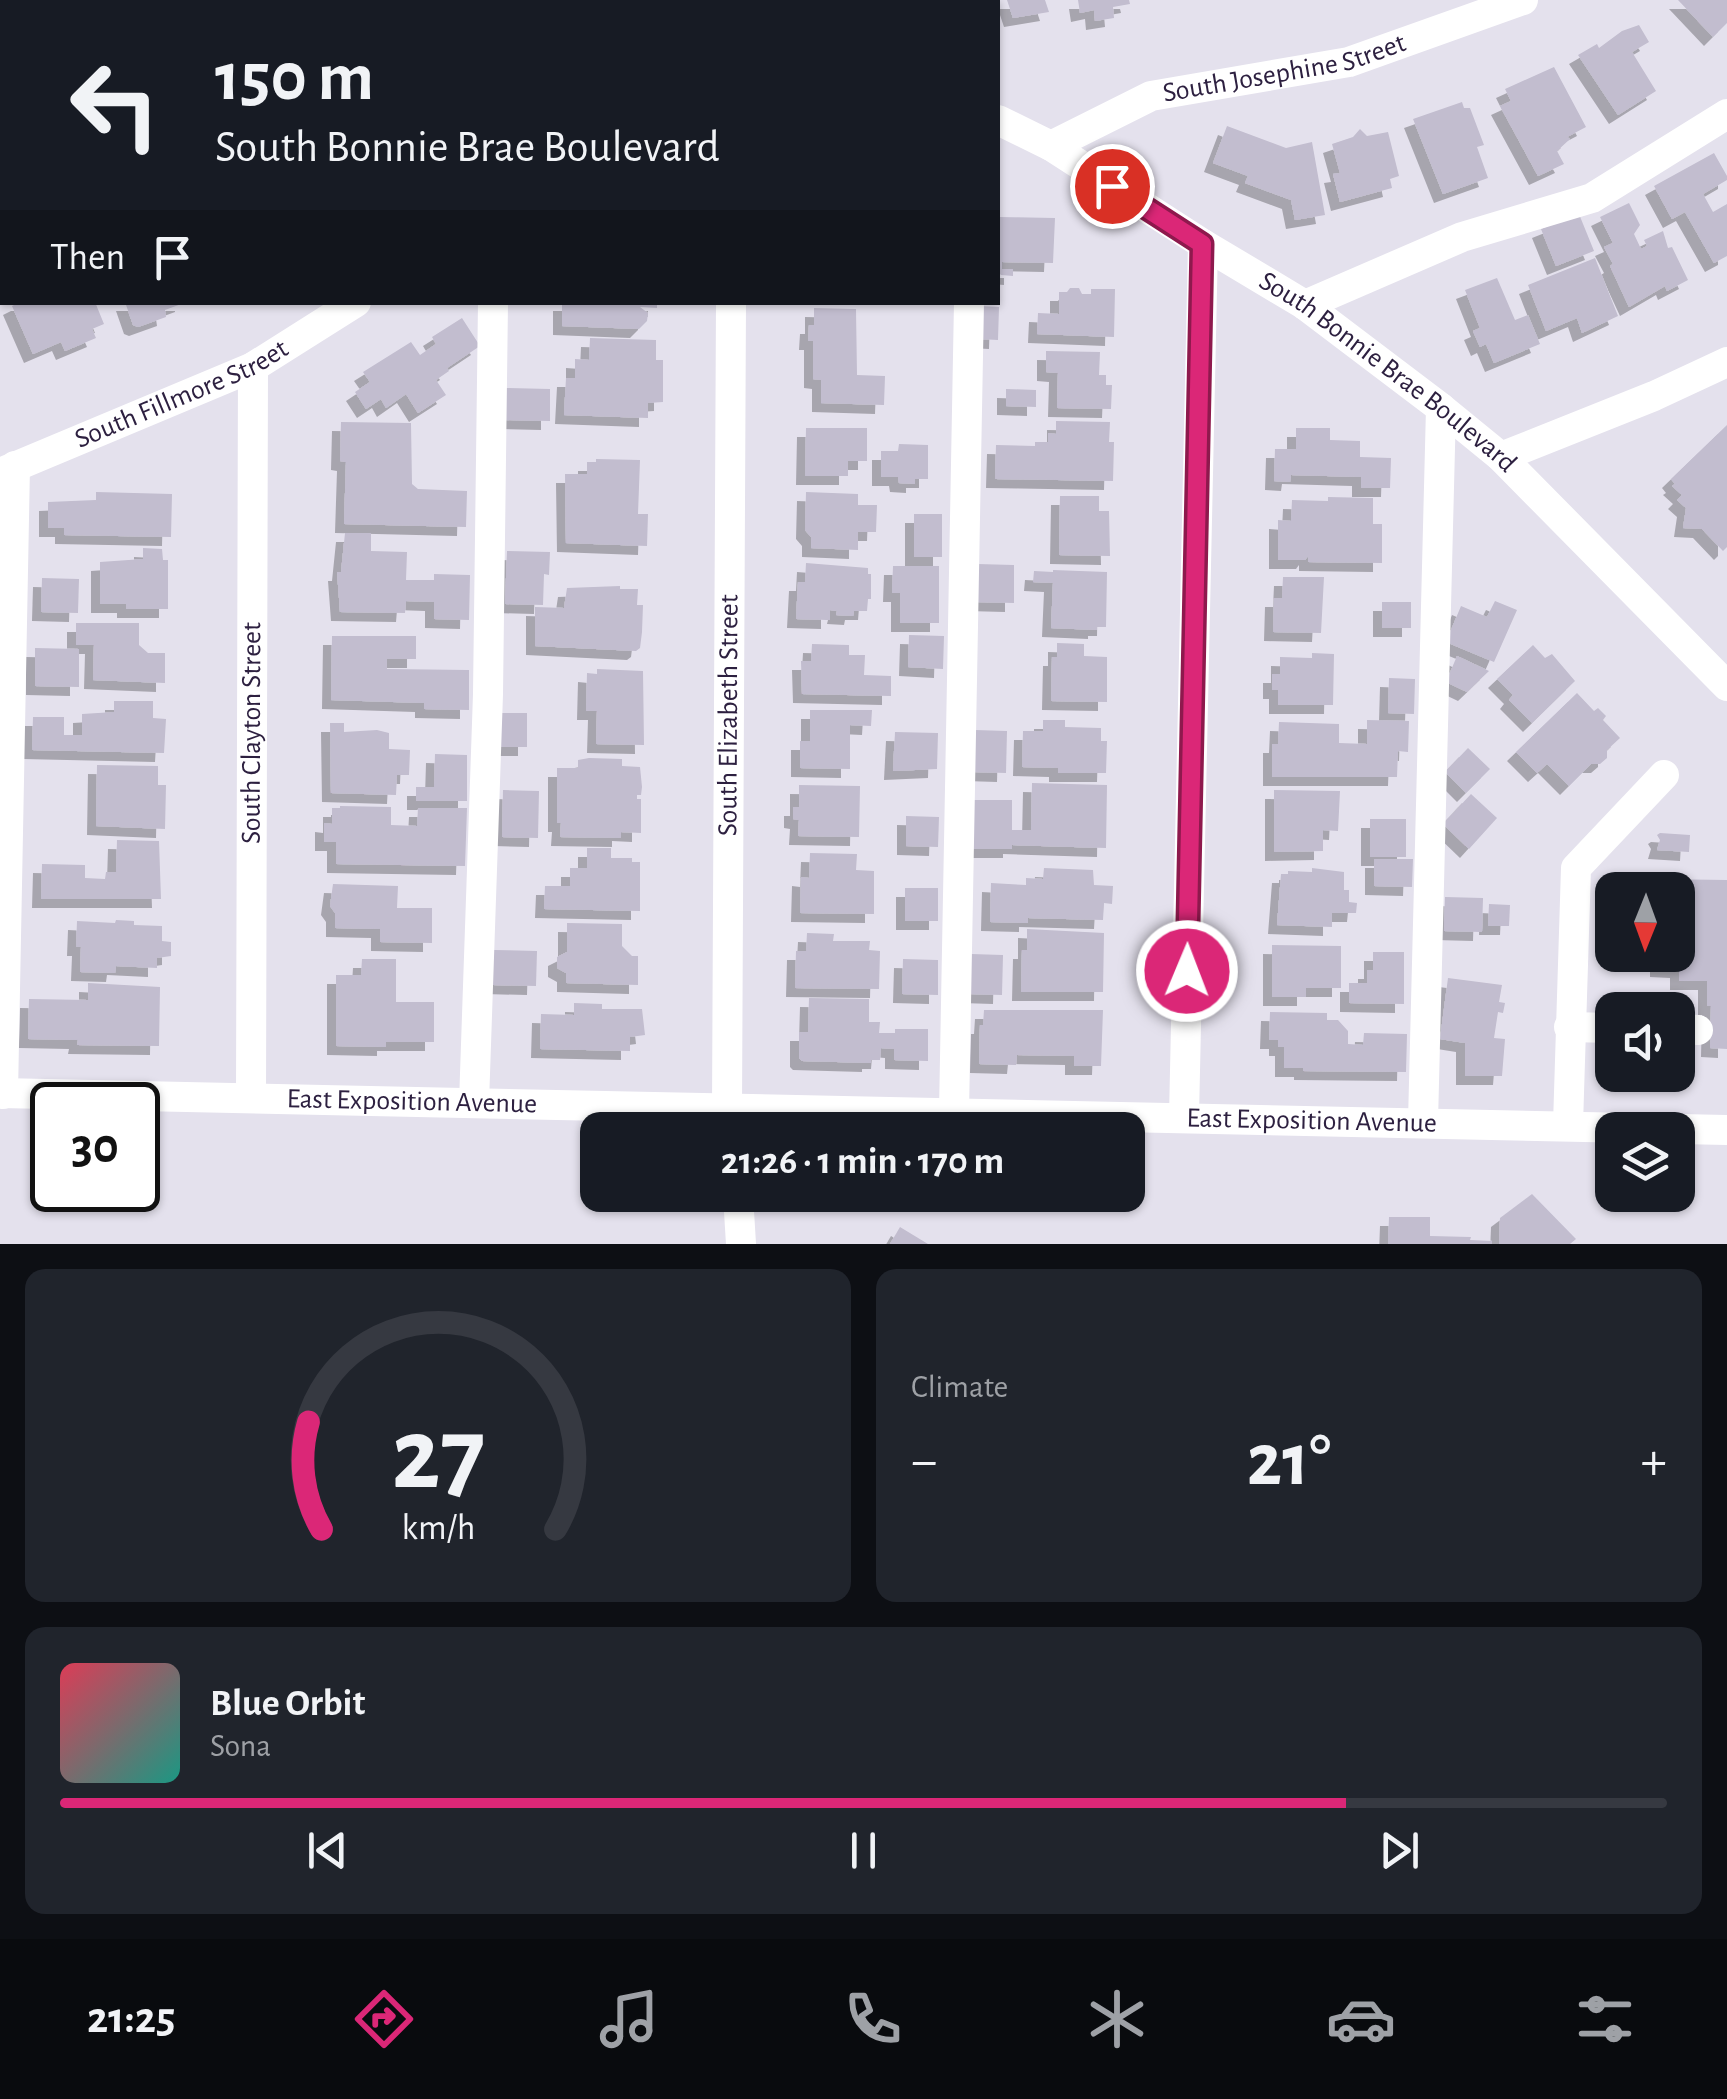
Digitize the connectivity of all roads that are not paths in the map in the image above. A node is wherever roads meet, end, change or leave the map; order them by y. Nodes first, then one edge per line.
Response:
1 (1522, 0) edge
2 (1727, 114) edge
3 (1000, 121) edge
4 (1051, 146) junction
5 (1202, 244) junction
6 (351, 305) edge
7 (493, 305) edge
8 (731, 305) edge
9 (969, 305) edge
10 (1304, 305) junction
11 (1727, 362) edge
12 (253, 367) junction
13 (1442, 408) junction
14 (1501, 457) junction
15 (8, 470) edge
16 (1727, 686) edge
17 (1664, 774) dead end
18 (1568, 1027) junction
19 (1595, 1028) edge
20 (2, 1094) edge
21 (250, 1098) junction
22 (474, 1103) junction
23 (617, 1112) edge
24 (728, 1112) edge
25 (954, 1112) edge
26 (1145, 1116) edge
27 (1184, 1117) junction
28 (1423, 1122) junction
29 (1568, 1125) junction
30 (1727, 1130) edge
31 (739, 1212) edge
32 (741, 1244) edge

1 - 4 street, South Josephine Street
2 - 10 street
3 - 4 street, South Bonnie Brae Boulevard
4 - 5 street, South Bonnie Brae Boulevard
5 - 10 street, South Bonnie Brae Boulevard
5 - 27 street
6 - 12 street, South Fillmore Street
7 - 22 street
8 - 24 street, South Elizabeth Street
9 - 25 street
10 - 13 street, South Bonnie Brae Boulevard
11 - 14 street
12 - 15 street, South Fillmore Street
12 - 21 street, South Clayton Street
13 - 14 street, South Bonnie Brae Boulevard
13 - 28 street
14 - 16 street, South Bonnie Brae Boulevard
15 - 20 street
17 - 18 street
18 - 19 street
18 - 29 street
20 - 21 street, East Exposition Avenue
21 - 22 street, East Exposition Avenue
22 - 23 street, East Exposition Avenue
26 - 27 street, East Exposition Avenue
27 - 28 street, East Exposition Avenue
28 - 29 street, East Exposition Avenue
29 - 30 street, East Exposition Avenue
31 - 32 street

